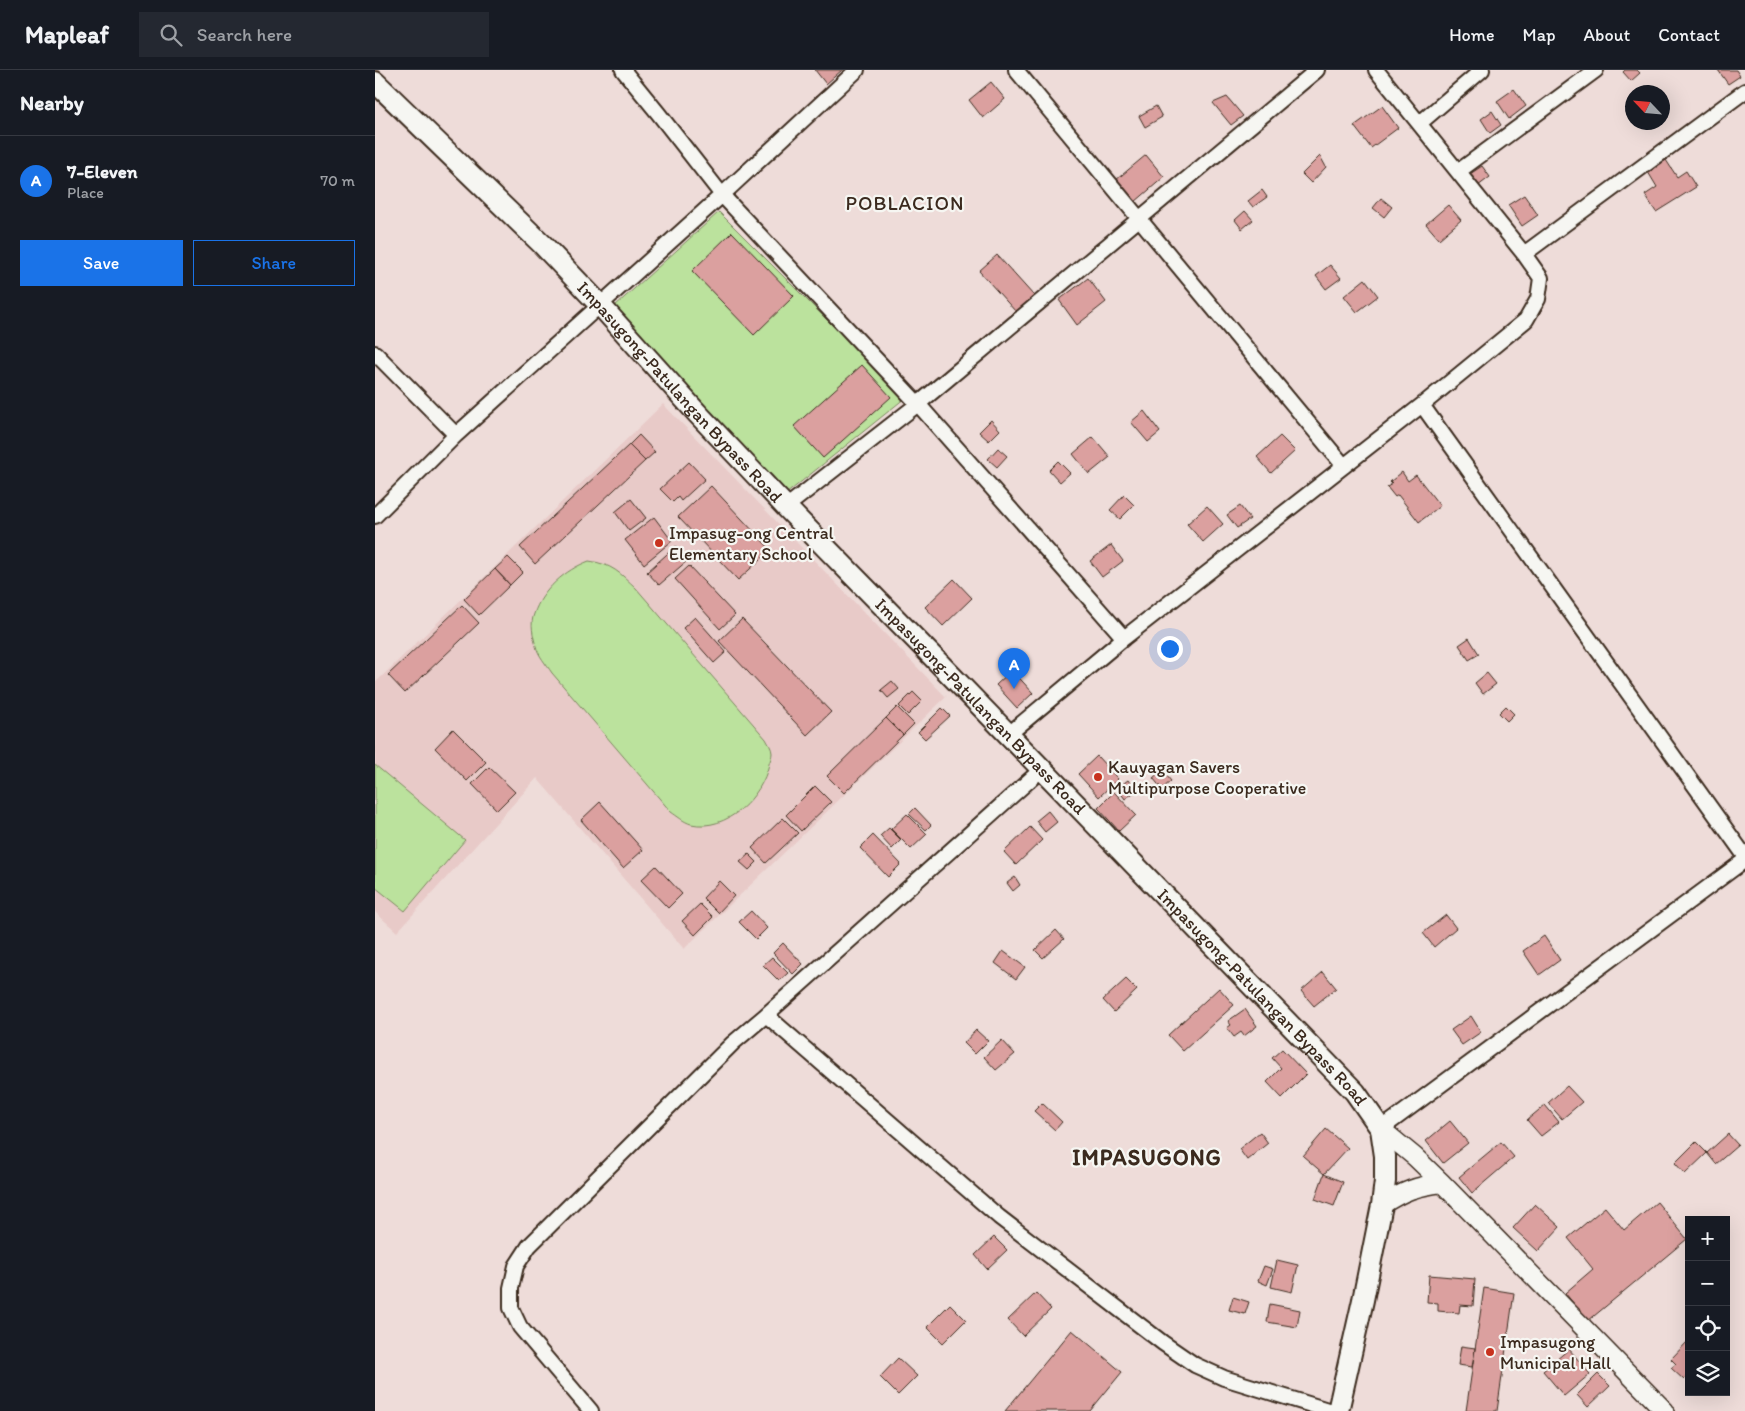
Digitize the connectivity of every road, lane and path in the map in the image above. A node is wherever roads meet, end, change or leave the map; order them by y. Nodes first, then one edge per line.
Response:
1 (623, 70) edge
2 (857, 70) edge
3 (1016, 70) edge
4 (1317, 70) edge
5 (1376, 70) edge
6 (1482, 70) edge
7 (1596, 70) edge
8 (375, 82) edge
9 (1745, 91) edge
10 (1420, 124) junction
11 (1459, 171) junction
12 (722, 195) junction
13 (1139, 218) junction
14 (1524, 254) junction
15 (600, 305) junction
16 (375, 354) edge
17 (918, 404) junction
18 (1422, 405) junction
19 (456, 435) junction
20 (1343, 466) junction
21 (786, 507) junction
22 (375, 516) edge
23 (1124, 638) junction
24 (1009, 734) junction
25 (1043, 769) junction
26 (1745, 858) edge
27 (767, 1015) junction
28 (1381, 1129) junction
29 (1442, 1183) junction
30 (1382, 1205) junction
31 (591, 1411) edge
32 (1331, 1411) edge
33 (1338, 1411) edge
34 (1665, 1411) edge

1 - 12 street
2 - 12 street
3 - 13 street
4 - 13 street
5 - 10 street
6 - 10 street
7 - 11 street
8 - 15 main road, Impasugong-Patulangan Bypass Road
9 - 14 street
10 - 11 street
11 - 14 street
12 - 15 street
12 - 17 street
13 - 17 street
13 - 20 street
14 - 18 street
15 - 19 street
15 - 21 main road, Impasugong-Patulangan Bypass Road
16 - 19 street
17 - 21 street
17 - 23 street
18 - 20 street
18 - 26 street
19 - 22 street
20 - 23 street
21 - 24 main road, Impasugong-Patulangan Bypass Road
23 - 24 street
24 - 25 main road, Impasugong-Patulangan Bypass Road
25 - 27 street
25 - 28 main road, Impasugong-Patulangan Bypass Road
26 - 28 street
27 - 31 street
27 - 32 street
28 - 29 street
28 - 30 main road, Impasugong-Patulangan Bypass Road
29 - 30 street
29 - 34 street
30 - 33 main road, Impasugong-Patulangan Bypass Road

